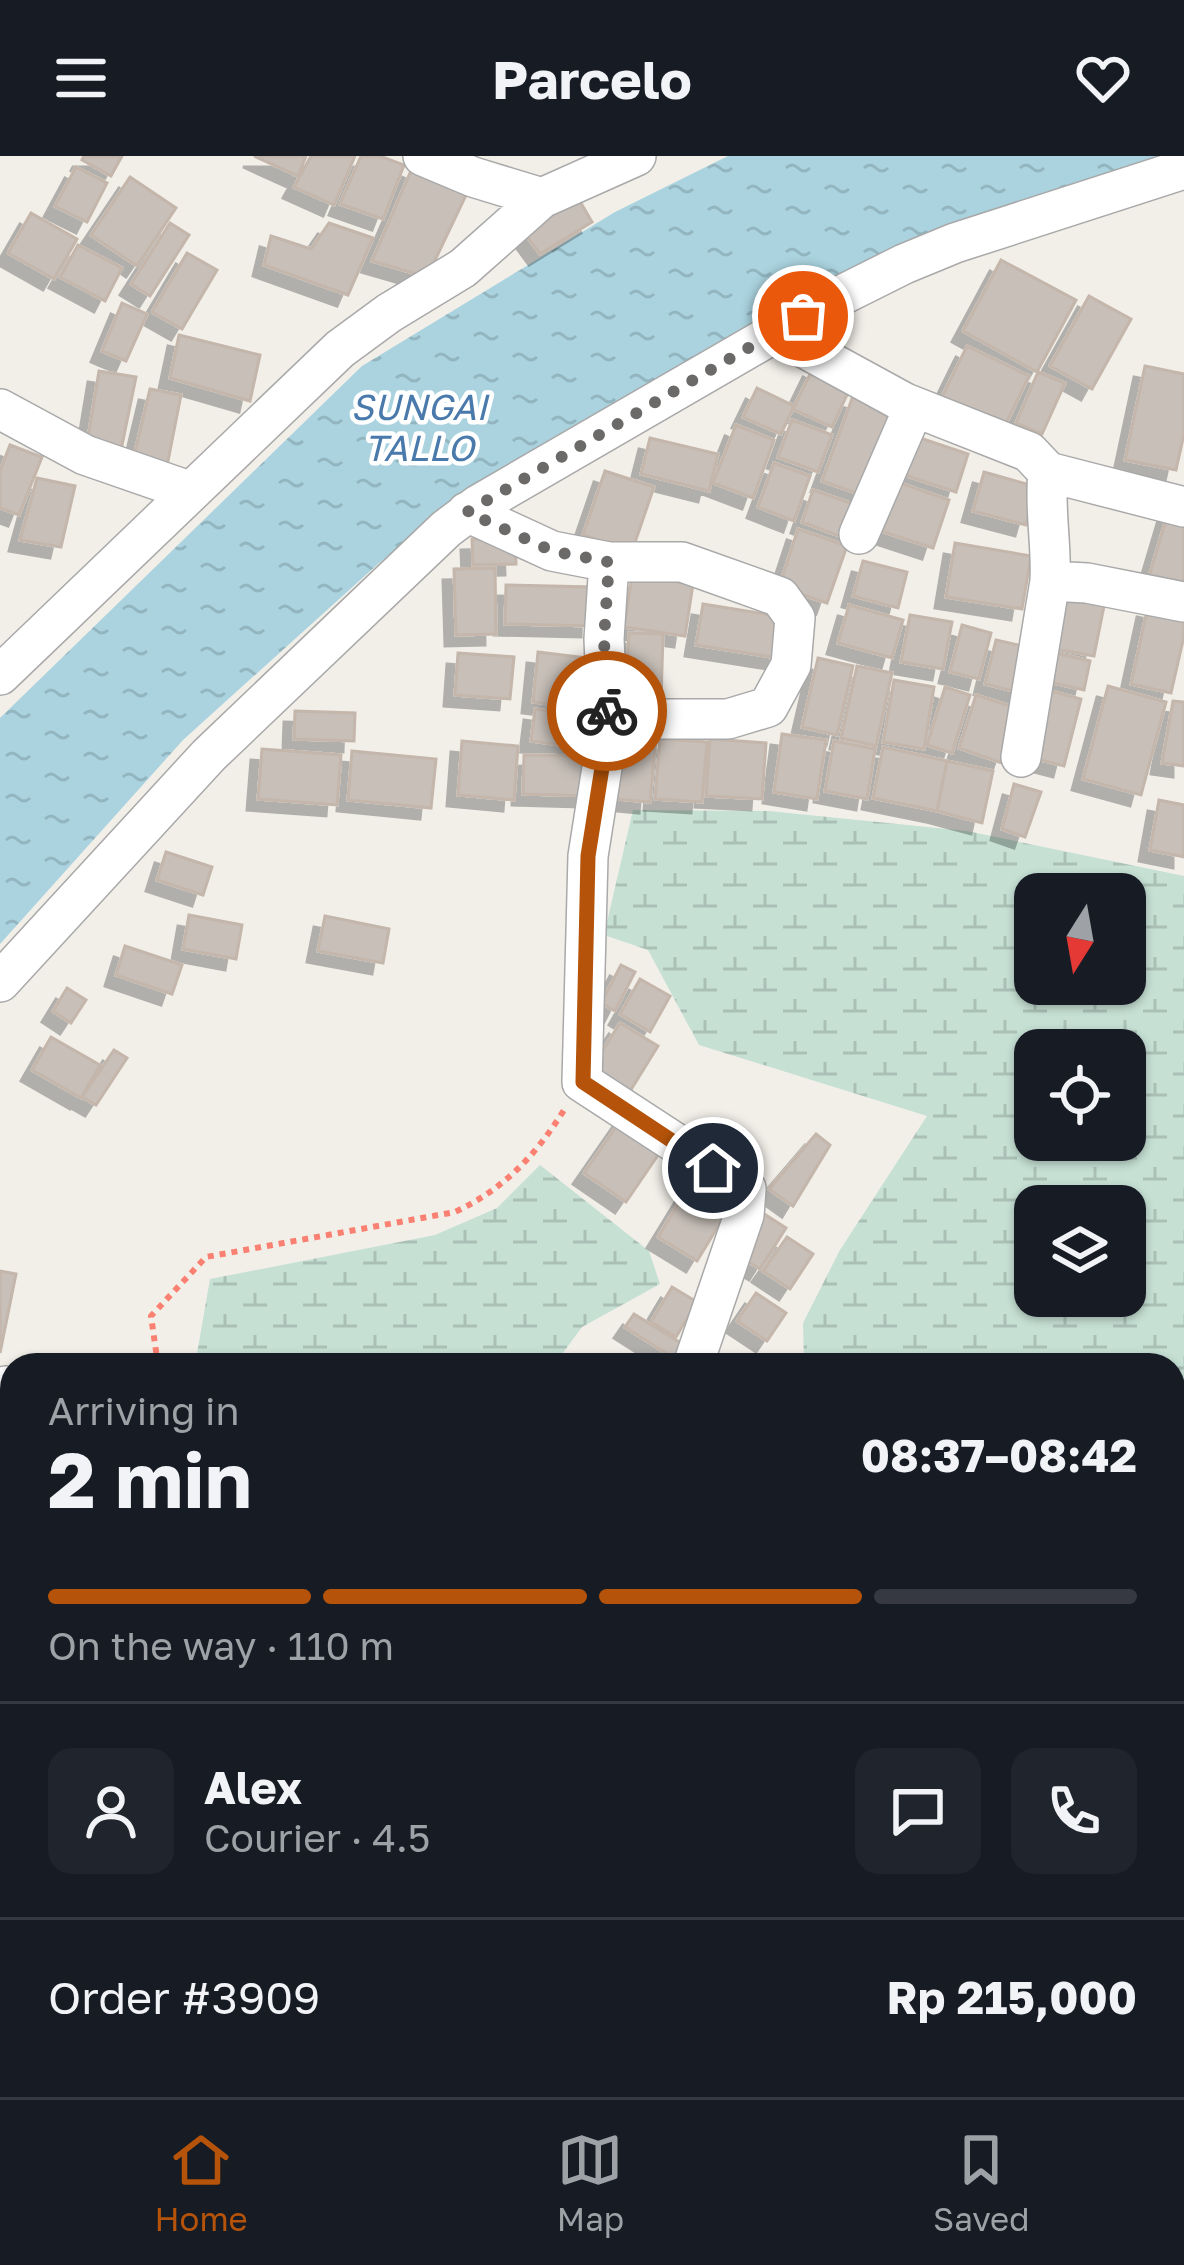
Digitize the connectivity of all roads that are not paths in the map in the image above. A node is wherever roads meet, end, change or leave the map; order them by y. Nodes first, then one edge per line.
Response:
1 (423, 156) edge
2 (636, 156) edge
3 (476, 166) edge
4 (1184, 169) edge
5 (542, 198) junction
6 (776, 332) junction
7 (914, 407) junction
8 (0, 409) edge
9 (1048, 472) junction
10 (189, 491) junction
11 (1184, 507) edge
12 (467, 512) junction
13 (859, 534) dead end
14 (609, 562) junction
15 (1050, 581) junction
16 (1184, 602) edge
17 (0, 675) edge
18 (608, 718) junction
19 (1021, 757) dead end
20 (0, 982) edge
21 (697, 1353) edge

1 - 3 street
2 - 5 street
3 - 5 street
4 - 6 street
5 - 10 street
6 - 7 street
6 - 12 street
7 - 9 street
7 - 13 street
8 - 10 street
9 - 11 street
9 - 15 street
10 - 17 street
12 - 14 street
12 - 20 street
14 - 18 street
14 - 18 street
15 - 16 street
15 - 19 street
18 - 21 street

